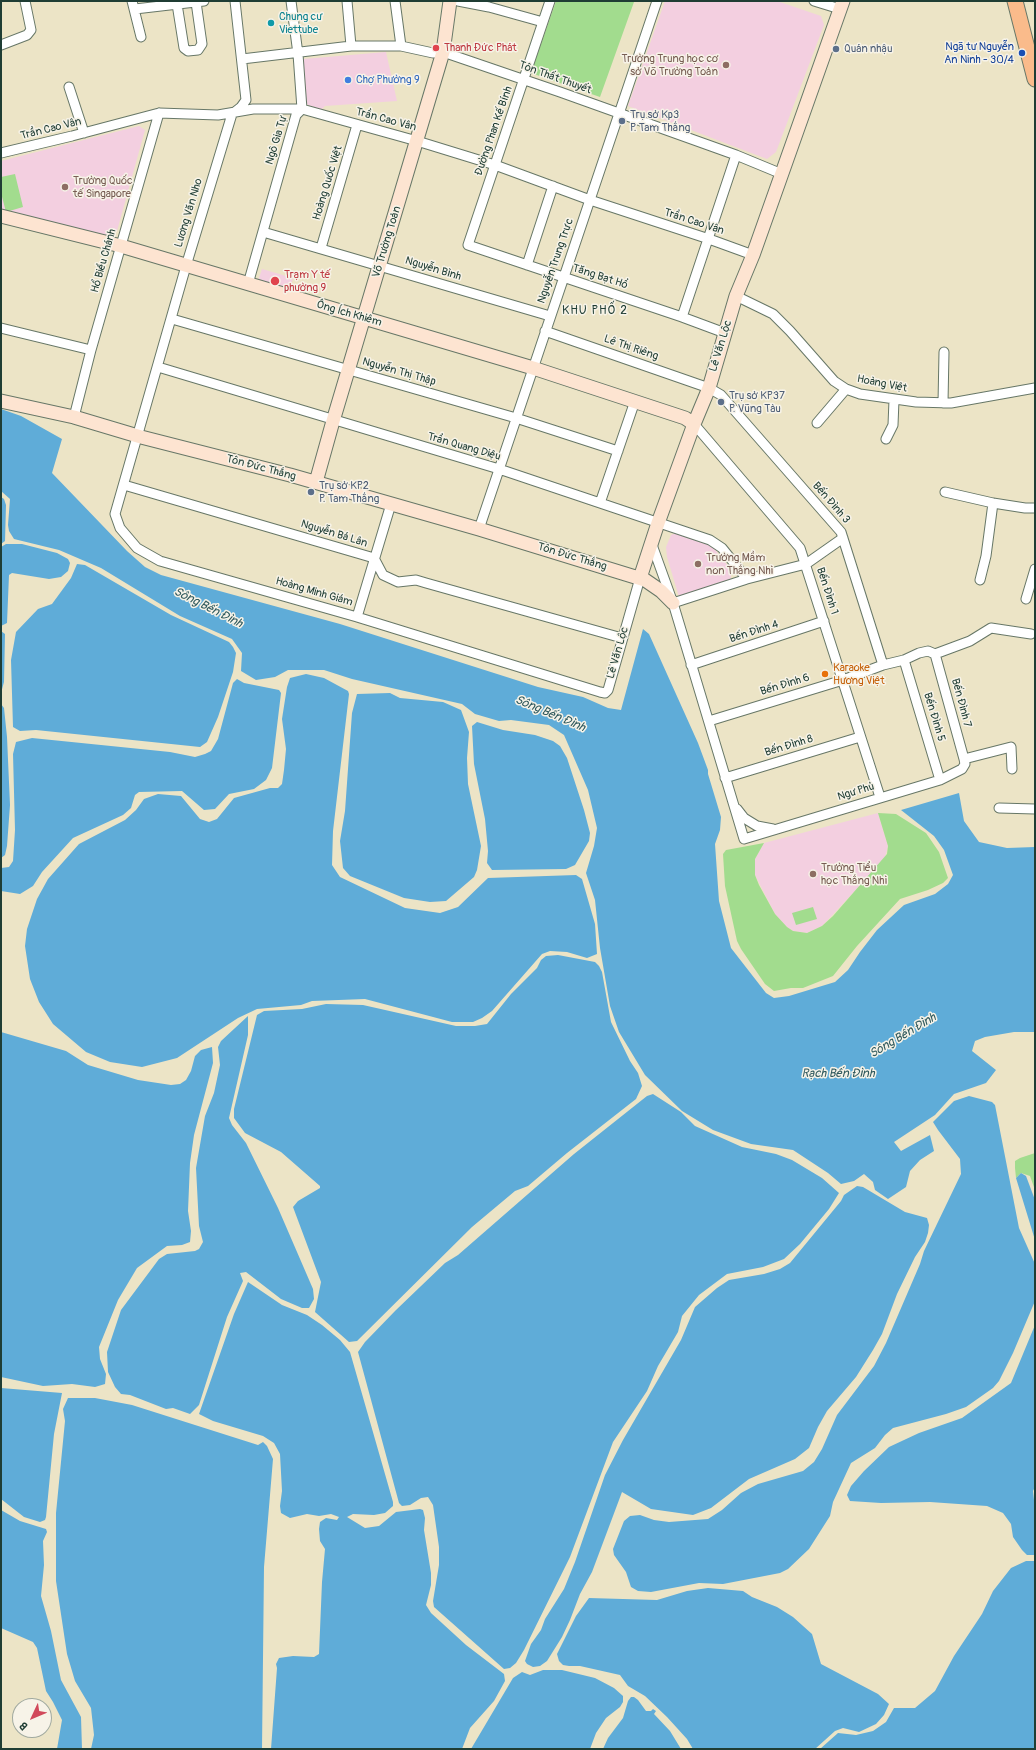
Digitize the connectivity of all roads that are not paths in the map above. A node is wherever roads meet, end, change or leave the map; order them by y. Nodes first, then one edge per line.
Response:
1 (25, 1) edge
2 (235, 1) edge
3 (291, 1) edge
4 (346, 1) edge
5 (395, 1) edge
6 (450, 1) edge
7 (458, 1) edge
8 (550, 1) edge
9 (657, 1) edge
10 (814, 1) edge
11 (1015, 1) edge
12 (200, 2) edge
13 (181, 3) edge
14 (134, 5) edge
15 (841, 5) edge
16 (543, 22) junction
17 (141, 37) dead end
18 (1, 45) edge
19 (352, 46) junction
20 (402, 46) junction
21 (443, 52) junction
22 (298, 54) junction
23 (242, 59) junction
24 (524, 79) junction
25 (1035, 79) edge
26 (69, 87) dead end
27 (302, 109) junction
28 (160, 113) junction
29 (232, 114) junction
30 (619, 114) junction
31 (358, 125) junction
32 (84, 133) junction
33 (417, 141) junction
34 (1, 153) edge
35 (736, 155) junction
36 (495, 165) junction
37 (782, 174) junction
38 (553, 186) junction
39 (590, 200) junction
40 (1, 216) edge
41 (263, 232) junction
42 (709, 239) junction
43 (468, 245) joint
44 (122, 246) junction
45 (321, 248) junction
46 (753, 255) junction
47 (380, 265) junction
48 (527, 265) junction
49 (186, 266) junction
50 (563, 278) junction
51 (248, 284) junction
52 (736, 296) junction
53 (550, 316) junction
54 (682, 317) junction
55 (365, 318) junction
56 (172, 319) junction
57 (1, 328) edge
58 (545, 330) junction
59 (725, 333) junction
60 (91, 350) junction
61 (944, 352) dead end
62 (158, 367) junction
63 (533, 368) junction
64 (348, 370) junction
65 (709, 388) junction
66 (846, 388) junction
67 (1035, 388) edge
68 (894, 400) junction
69 (1, 401) edge
70 (635, 401) junction
71 (942, 403) junction
72 (74, 417) junction
73 (516, 418) junction
74 (333, 421) junction
75 (817, 423) dead end
76 (694, 424) junction
77 (137, 435) junction
78 (886, 439) dead end
79 (618, 451) junction
80 (499, 469) junction
81 (316, 482) junction
82 (124, 485) junction
83 (945, 492) dead end
84 (600, 503) junction
85 (993, 503) junction
86 (391, 504) junction
87 (1035, 508) edge
88 (658, 523) junction
89 (479, 529) junction
90 (843, 538) junction
91 (651, 542) junction
92 (374, 558) junction
93 (806, 564) junction
94 (1035, 569) edge
95 (640, 578) junction
96 (747, 579) junction
97 (980, 580) dead end
98 (1026, 599) dead end
99 (673, 603) junction
100 (357, 617) junction
101 (824, 621) junction
102 (1030, 634) dead end
103 (622, 638) junction
104 (935, 654) junction
105 (904, 660) junction
106 (691, 665) junction
107 (883, 665) junction
108 (843, 680) junction
109 (605, 693) joint
110 (709, 721) junction
111 (860, 737) junction
112 (964, 758) junction
113 (1012, 769) dead end
114 (725, 778) junction
115 (940, 780) junction
116 (880, 797) junction
117 (734, 805) junction
118 (999, 808) dead end
119 (1035, 809) edge
120 (775, 830) junction

1 - 18 street
2 - 23 street, Lương Văn Nho
3 - 22 street, Ngô Gia Tự
4 - 19 street
5 - 20 street
6 - 21 street, Võ Trường Toản
7 - 16 street
8 - 16 street, Đường Phan Kế Bính
9 - 30 street, Nguyễn Trung Trực
10 - 15 street
11 - 25 main road
12 - 13 street
12 - 13 street
13 - 14 street
14 - 17 street
15 - 37 street, Lê Văn Lộc
16 - 24 street, Đường Phan Kế Bính
19 - 20 street, Tôn Thất Thuyết
19 - 22 street, Tôn Thất Thuyết
20 - 21 street, Tôn Thất Thuyết
21 - 24 street, Tôn Thất Thuyết
21 - 33 street, Võ Trường Toản
22 - 23 street, Tôn Thất Thuyết
22 - 27 street, Ngô Gia Tự
23 - 29 street, Lương Văn Nho
24 - 30 street, Tôn Thất Thuyết
24 - 36 street, Đường Phan Kế Bính
26 - 32 street
27 - 29 street, Trần Cao Vân
27 - 31 street, Trần Cao Vân
27 - 41 street, Ngô Gia Tự
28 - 29 street, Trần Cao Vân
28 - 32 street, Trần Cao Vân
28 - 44 street, Hồ Biểu Chánh
29 - 49 street, Lương Văn Nho
30 - 35 street, Tôn Thất Thuyết
30 - 39 street, Nguyễn Trung Trực
31 - 33 street, Trần Cao Vân
31 - 45 street, Hoàng Quốc Việt
32 - 34 street, Trần Cao Vân
33 - 36 street, Trần Cao Vân
33 - 47 street, Võ Trường Toản
35 - 37 street, Tôn Thất Thuyết
35 - 42 street
36 - 38 street, Trần Cao Vân
36 - 43 street, Đường Phan Kế Bính
37 - 46 street, Lê Văn Lộc
38 - 39 street, Trần Cao Vân
38 - 48 street
39 - 42 street, Trần Cao Vân
39 - 50 street, Nguyễn Trung Trực
40 - 44 street, Ông Ích Khiêm
41 - 45 street, Nguyễn Bình
41 - 51 street, Ngô Gia Tự
42 - 46 street, Trần Cao Vân
42 - 54 street
43 - 48 street, Tăng Bạt Hổ
44 - 49 street, Ông Ích Khiêm
44 - 60 street, Hồ Biểu Chánh
45 - 47 street, Nguyễn Bình
46 - 52 street, Lê Văn Lộc
47 - 53 street, Nguyễn Bình
47 - 55 street, Võ Trường Toản
48 - 50 street, Tăng Bạt Hổ
49 - 51 street, Ông Ích Khiêm
49 - 56 street, Lương Văn Nho
50 - 53 street, Nguyễn Trung Trực
50 - 54 street, Tăng Bạt Hổ
51 - 55 street, Ông Ích Khiêm
52 - 59 street, Lê Văn Lộc
52 - 66 street, Hoàng Việt
53 - 58 street, Nguyễn Trung Trực
54 - 59 street, Tăng Bạt Hổ
55 - 63 street, Ông Ích Khiêm
55 - 64 street, Võ Trường Toản
56 - 62 street, Lương Văn Nho
56 - 64 street, Nguyễn Thị Thập
57 - 60 street
58 - 63 street, Nguyễn Trung Trực
58 - 65 street, Lê Thị Riêng
59 - 65 street, Lê Văn Lộc
60 - 72 street, Hồ Biểu Chánh
61 - 71 street
62 - 74 street, Trần Quang Diệu
62 - 77 street, Lương Văn Nho
63 - 70 street, Ông Ích Khiêm
63 - 73 street, Nguyễn Trung Trực
64 - 73 street, Nguyễn Thị Thập
64 - 74 street, Võ Trường Toản
65 - 76 street, Lê Văn Lộc
65 - 90 street, Bến Đình 3
66 - 68 street, Hoàng Việt
66 - 75 street
67 - 71 street, Hoàng Việt
68 - 71 street, Hoàng Việt
68 - 78 street
69 - 72 street, Tôn Đức Thắng
70 - 76 street, Ông Ích Khiêm
70 - 79 street
72 - 77 street, Tôn Đức Thắng
73 - 79 street, Nguyễn Thị Thập
73 - 80 street, Nguyễn Trung Trực
74 - 80 street, Trần Quang Diệu
74 - 81 street, Võ Trường Toản
76 - 88 street, Lê Văn Lộc
76 - 93 street, Bến Đình 1
77 - 81 street, Tôn Đức Thắng
77 - 82 street, Hoàng Minh Giám
79 - 84 street
80 - 84 street, Trần Quang Diệu
80 - 89 street, Nguyễn Trung Trực
81 - 86 street, Tôn Đức Thắng
82 - 92 street, Nguyễn Bá Lân
82 - 100 street, Hoàng Minh Giám
83 - 85 street
84 - 88 street, Trần Quang Diệu
85 - 87 street
85 - 97 street
86 - 89 street, Tôn Đức Thắng
86 - 92 street
88 - 91 street, Lê Văn Lộc
88 - 96 street, Trần Quang Diệu
89 - 95 street, Tôn Đức Thắng
90 - 93 street
90 - 107 street, Bến Đình 3
91 - 95 street, Lê Văn Lộc
91 - 99 street
92 - 100 street
92 - 103 street, Nguyễn Bá Lân
93 - 96 street
93 - 101 street, Bến Đình 1
94 - 98 street
95 - 99 street, Tôn Đức Thắng
95 - 103 street, Lê Văn Lộc
96 - 99 street
99 - 106 street
100 - 109 street, Hoàng Minh Giám
101 - 106 street, Bến Đình 4
101 - 108 street, Bến Đình 1
102 - 104 street, Bến Đình 6
103 - 109 street, Lê Văn Lộc
104 - 105 street, Bến Đình 6
104 - 112 street, Bến Đình 7
105 - 107 street, Bến Đình 6
105 - 115 street, Bến Đình 5
106 - 110 street
107 - 108 street, Bến Đình 6
108 - 110 street, Bến Đình 6
108 - 111 street, Bến Đình 1
110 - 114 street
111 - 114 street, Bến Đình 8
111 - 116 street, Bến Đình 1
112 - 113 street
112 - 115 street, Ngư Phủ
114 - 117 street
115 - 116 street, Ngư Phủ
116 - 120 street, Ngư Phủ
117 - 120 street
117 - 120 street, Ngư Phủ
118 - 119 street

